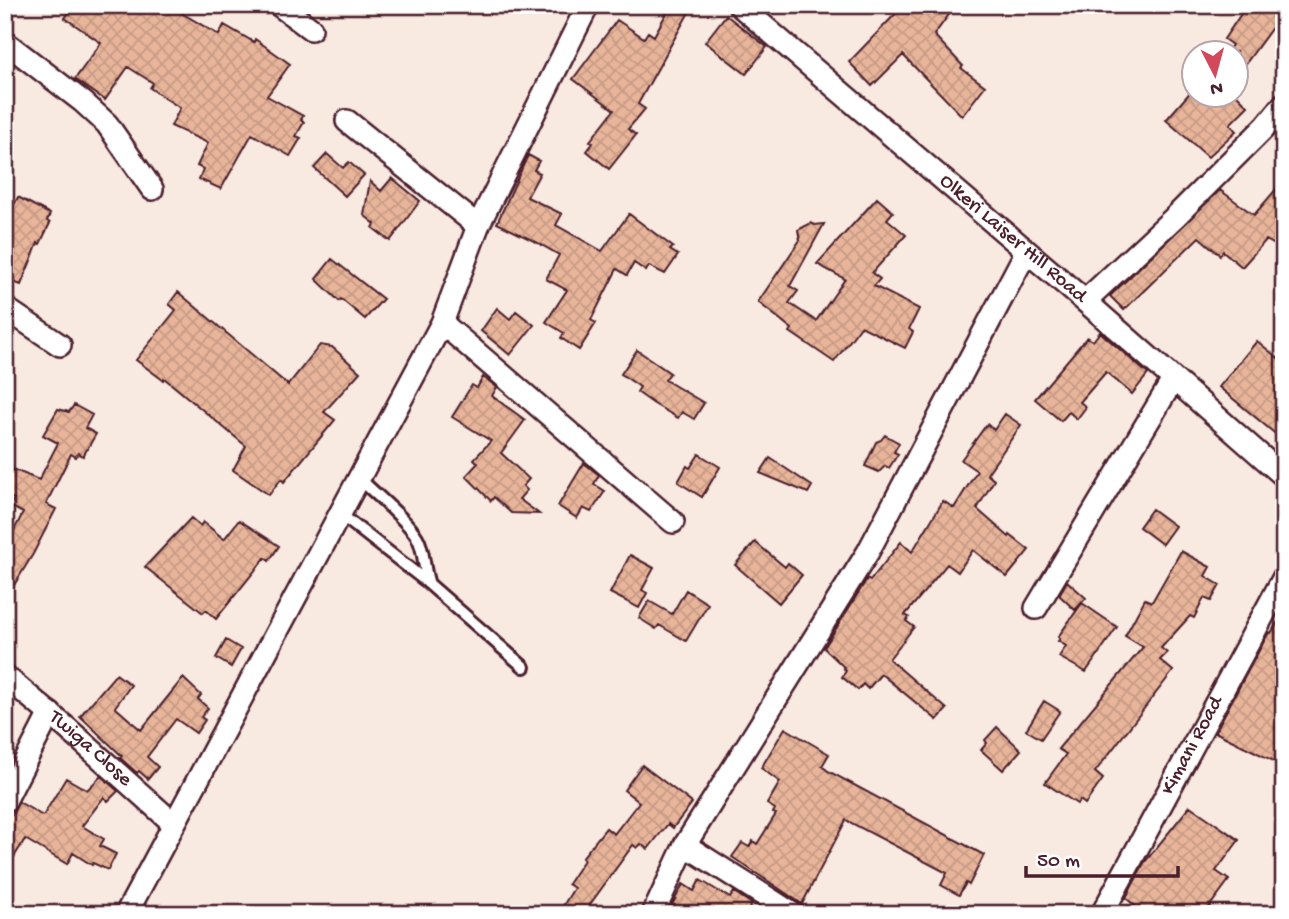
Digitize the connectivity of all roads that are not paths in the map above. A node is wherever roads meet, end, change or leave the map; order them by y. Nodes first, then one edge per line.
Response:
1 (279, 5) edge
2 (588, 5) edge
3 (743, 6) edge
4 (311, 29) dead end
5 (5, 42) edge
6 (1284, 104) edge
7 (347, 121) dead end
8 (152, 189) dead end
9 (478, 226) junction
10 (1026, 252) junction
11 (1084, 301) junction
12 (5, 308) edge
13 (442, 323) junction
14 (60, 345) dead end
15 (1173, 380) junction
16 (1284, 476) edge
17 (359, 478) junction
18 (340, 514) junction
19 (673, 522) dead end
20 (1284, 577) edge
21 (429, 584) junction
22 (1036, 608) dead end
23 (524, 667) dead end
24 (5, 676) edge
25 (50, 713) junction
26 (5, 801) edge
27 (173, 824) junction
28 (685, 845) junction
29 (126, 914) edge
30 (653, 914) edge
31 (793, 914) edge
32 (1102, 914) edge

1 - 4 street
2 - 9 street
3 - 10 street, Olkeri Laiser Hill Road
5 - 8 street
6 - 11 street
7 - 9 street
9 - 13 street
10 - 11 street, Olkeri Laiser Hill Road
10 - 28 street
11 - 15 street, Olkeri Laiser Hill Road
12 - 14 street
13 - 17 street
13 - 19 street
15 - 16 street, Olkeri Laiser Hill Road
15 - 22 street
17 - 18 street
17 - 21 lane
18 - 21 lane
18 - 27 street
20 - 32 street, Kimani Road
21 - 23 lane
24 - 25 street, Twiga Close
25 - 26 street
25 - 27 street, Twiga Close
27 - 29 street
28 - 30 street
28 - 31 street

